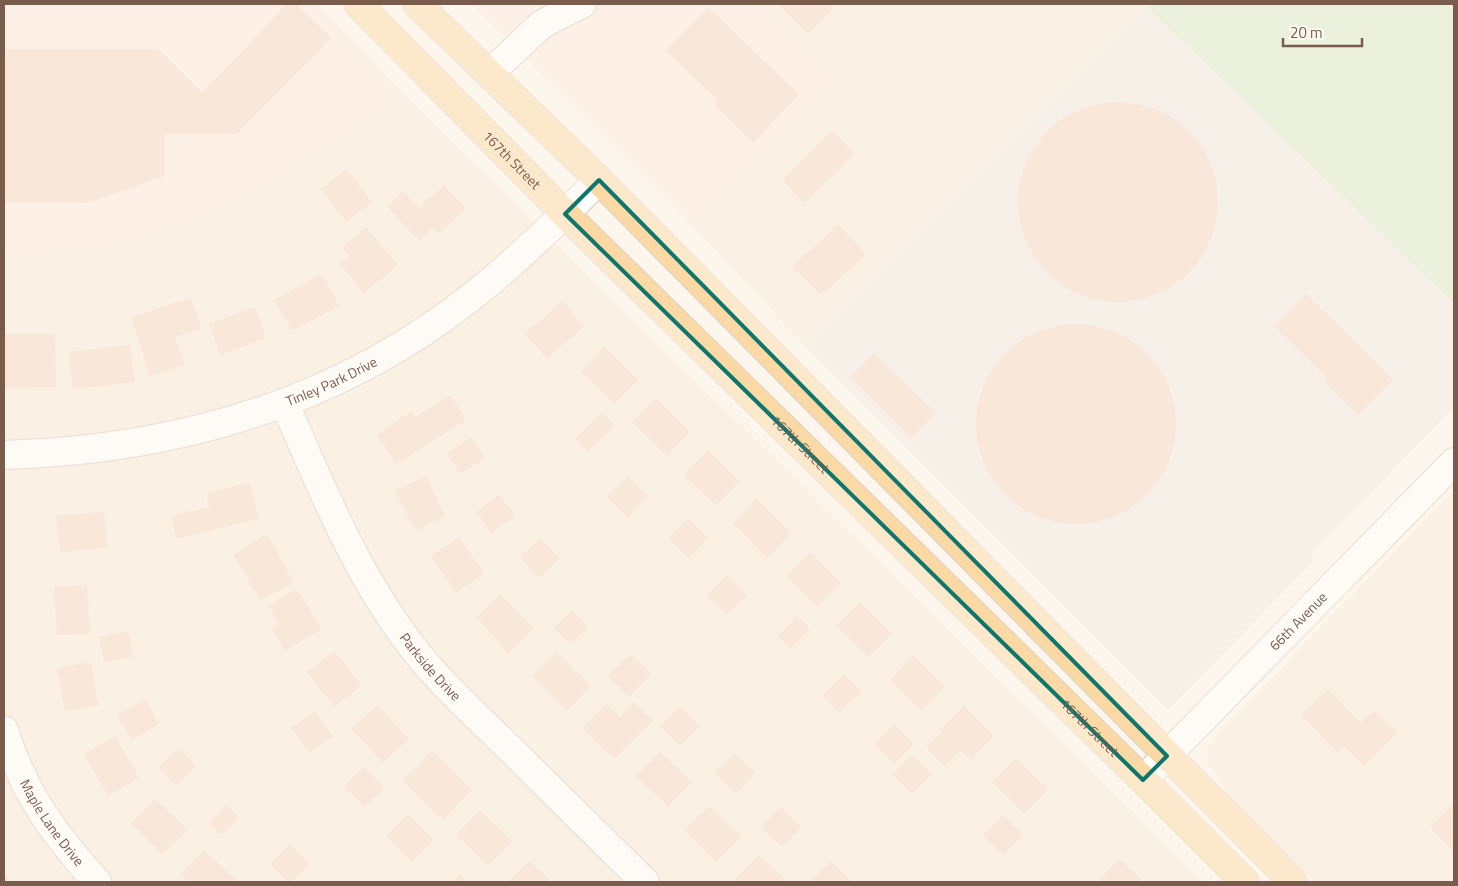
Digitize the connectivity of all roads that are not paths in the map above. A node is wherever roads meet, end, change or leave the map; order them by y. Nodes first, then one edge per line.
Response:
1 (358, 4) edge
2 (417, 4) edge
3 (582, 4) edge
4 (490, 73) junction
5 (599, 180) junction
6 (565, 214) junction
7 (285, 404) junction
8 (4, 455) edge
9 (1454, 462) edge
10 (4, 730) edge
11 (1167, 756) junction
12 (1143, 780) junction
13 (97, 882) edge
14 (644, 882) edge
15 (1245, 882) edge
16 (1293, 882) edge

1 - 6 main road, 167th Street
2 - 4 main road
3 - 4 street
4 - 5 main road
5 - 6 street, Tinley Park Drive
5 - 11 main road
6 - 7 street, Tinley Park Drive
6 - 12 main road, 167th Street
7 - 8 street, Tinley Park Drive
7 - 14 street, Parkside Drive
9 - 11 street, 66th Avenue
10 - 13 street, Maple Lane Drive
11 - 12 street, 66th Avenue
11 - 16 main road
12 - 15 main road, 167th Street

